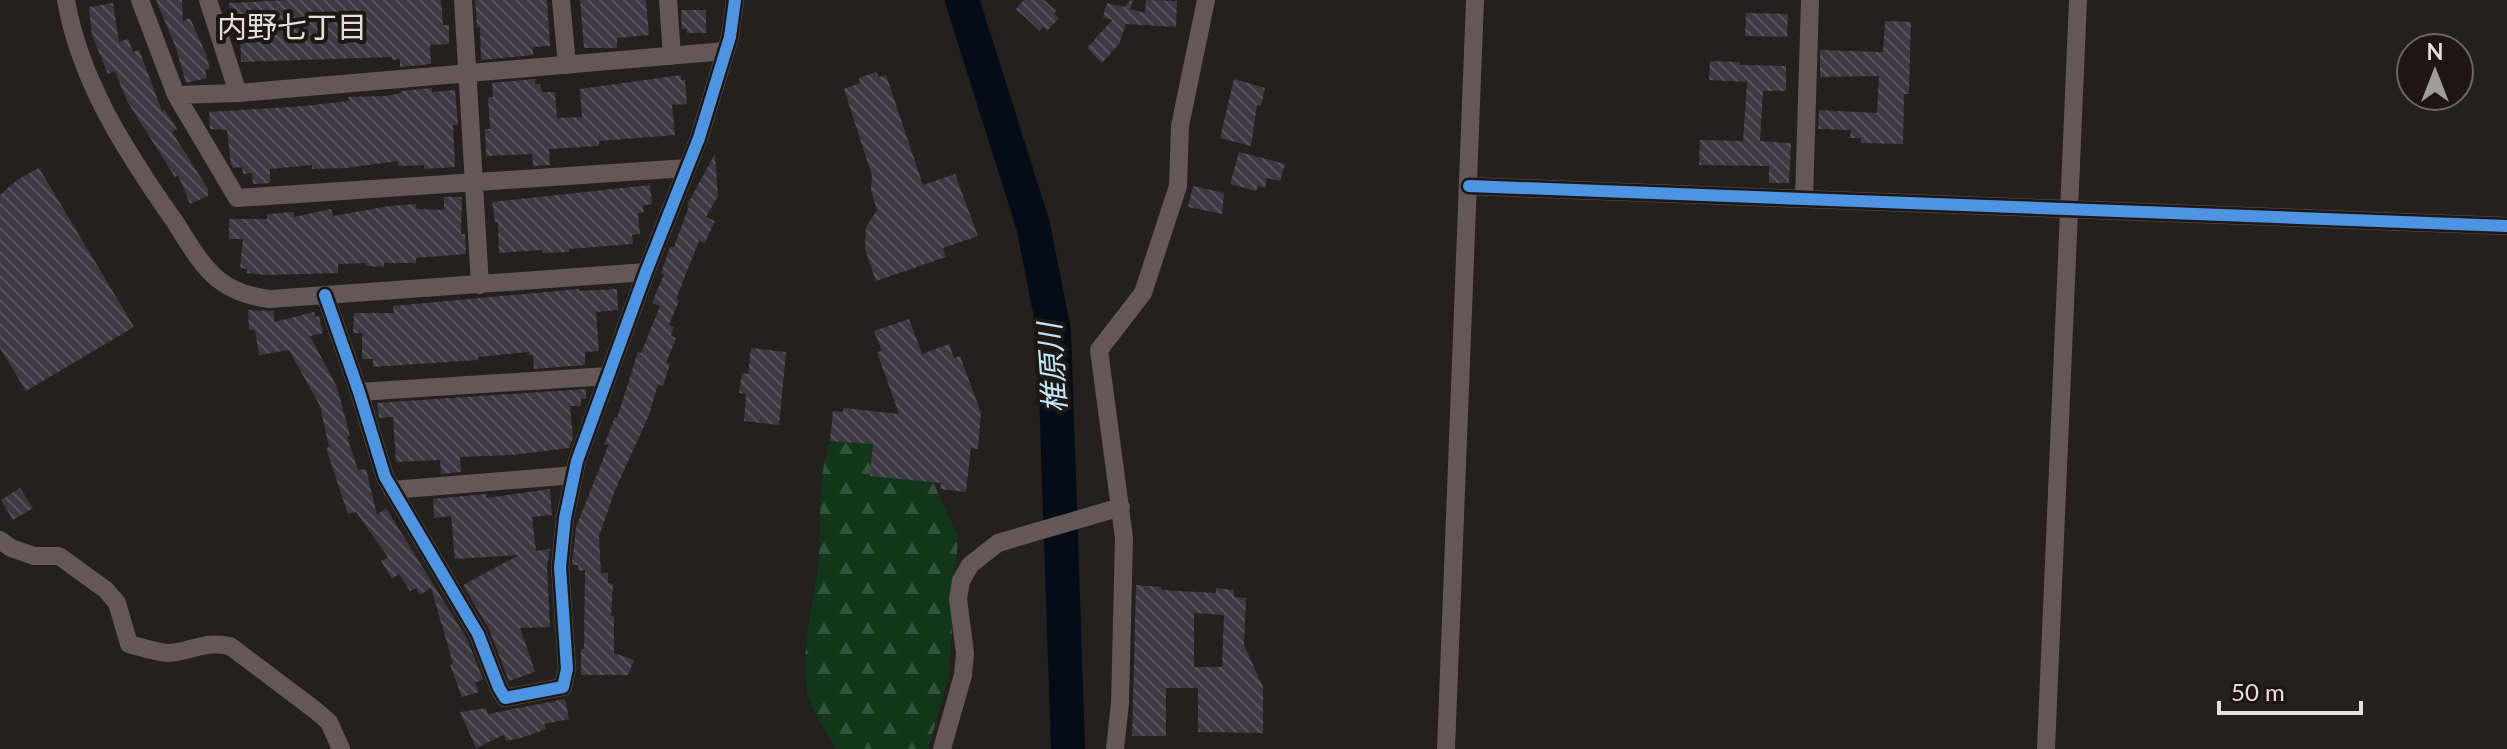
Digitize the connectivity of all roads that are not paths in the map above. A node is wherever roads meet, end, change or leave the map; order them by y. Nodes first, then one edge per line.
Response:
1 (66, 0) edge
2 (140, 0) edge
3 (208, 0) edge
4 (463, 0) edge
5 (561, 0) edge
6 (668, 0) edge
7 (735, 0) edge
8 (1206, 0) edge
9 (1475, 0) edge
10 (1810, 0) edge
11 (2078, 0) edge
12 (725, 51) junction
13 (672, 56) junction
14 (567, 65) junction
15 (468, 74) junction
16 (238, 93) junction
17 (176, 95) junction
18 (687, 168) junction
19 (474, 183) junction
20 (1469, 186) junction
21 (1804, 198) junction
22 (2069, 208) junction
23 (2507, 226) edge
24 (646, 272) junction
25 (480, 285) junction
26 (325, 295) junction
27 (608, 376) junction
28 (359, 392) junction
29 (574, 475) junction
30 (392, 490) junction
31 (1121, 507) junction
32 (0, 540) edge
33 (341, 749) edge
34 (942, 749) edge
35 (1115, 749) edge
36 (1446, 749) edge
37 (2046, 749) edge

1 - 26 street
2 - 17 street
3 - 16 street
4 - 15 street
5 - 14 street
6 - 13 street
7 - 12 street
8 - 31 street
9 - 20 street
10 - 21 street
11 - 22 street
12 - 13 street
12 - 18 street
13 - 14 street
14 - 15 street
15 - 16 street
15 - 19 street
16 - 17 street
17 - 19 street
18 - 19 street
18 - 24 street
19 - 25 street
20 - 21 street
20 - 36 street
21 - 22 street
22 - 23 street
22 - 37 street
24 - 25 street
24 - 27 street
25 - 26 street
26 - 28 street
27 - 28 street
27 - 29 street
28 - 30 street
29 - 30 street
29 - 30 street
31 - 34 street
31 - 35 street
32 - 33 street

